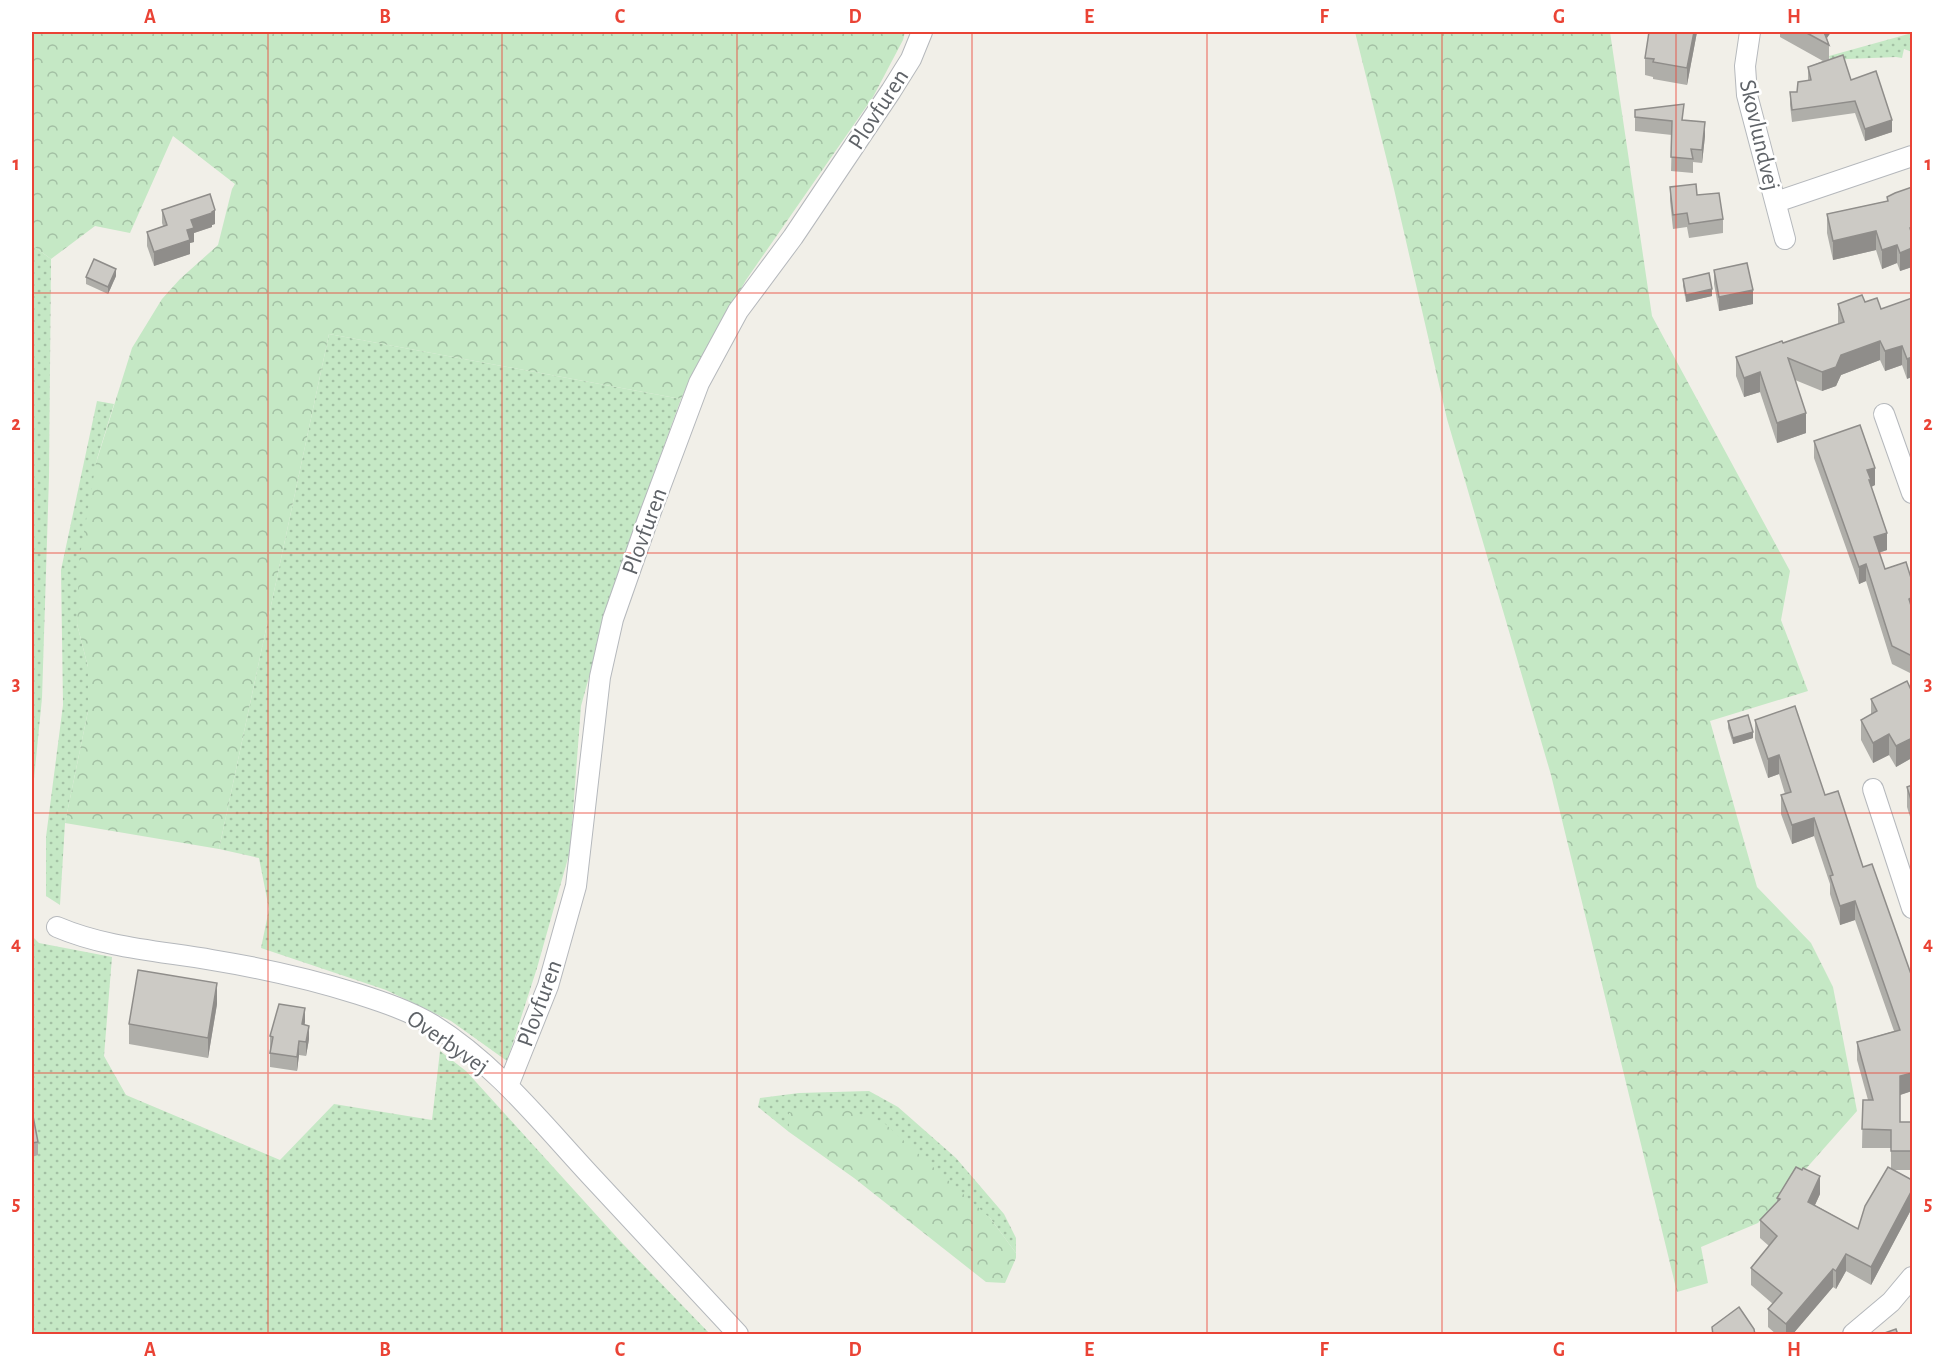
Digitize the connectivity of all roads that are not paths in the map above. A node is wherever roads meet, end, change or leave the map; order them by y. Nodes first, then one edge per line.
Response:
1 (922, 32) edge
2 (1750, 32) edge
3 (1912, 156) edge
4 (1776, 202) junction
5 (1785, 239) dead end
6 (1884, 414) dead end
7 (1912, 493) edge
8 (1873, 789) dead end
9 (1912, 908) edge
10 (57, 927) dead end
11 (508, 1086) junction
12 (1912, 1276) edge
13 (738, 1335) edge
14 (1853, 1335) edge

1 - 11 street, Plovfuren
2 - 4 street, Skovlundvej
3 - 4 street, Skovlundvej
4 - 5 street, Skovlundvej
6 - 7 street
8 - 9 street
10 - 11 street, Overbyvej
11 - 13 street, Overbyvej
12 - 14 street

